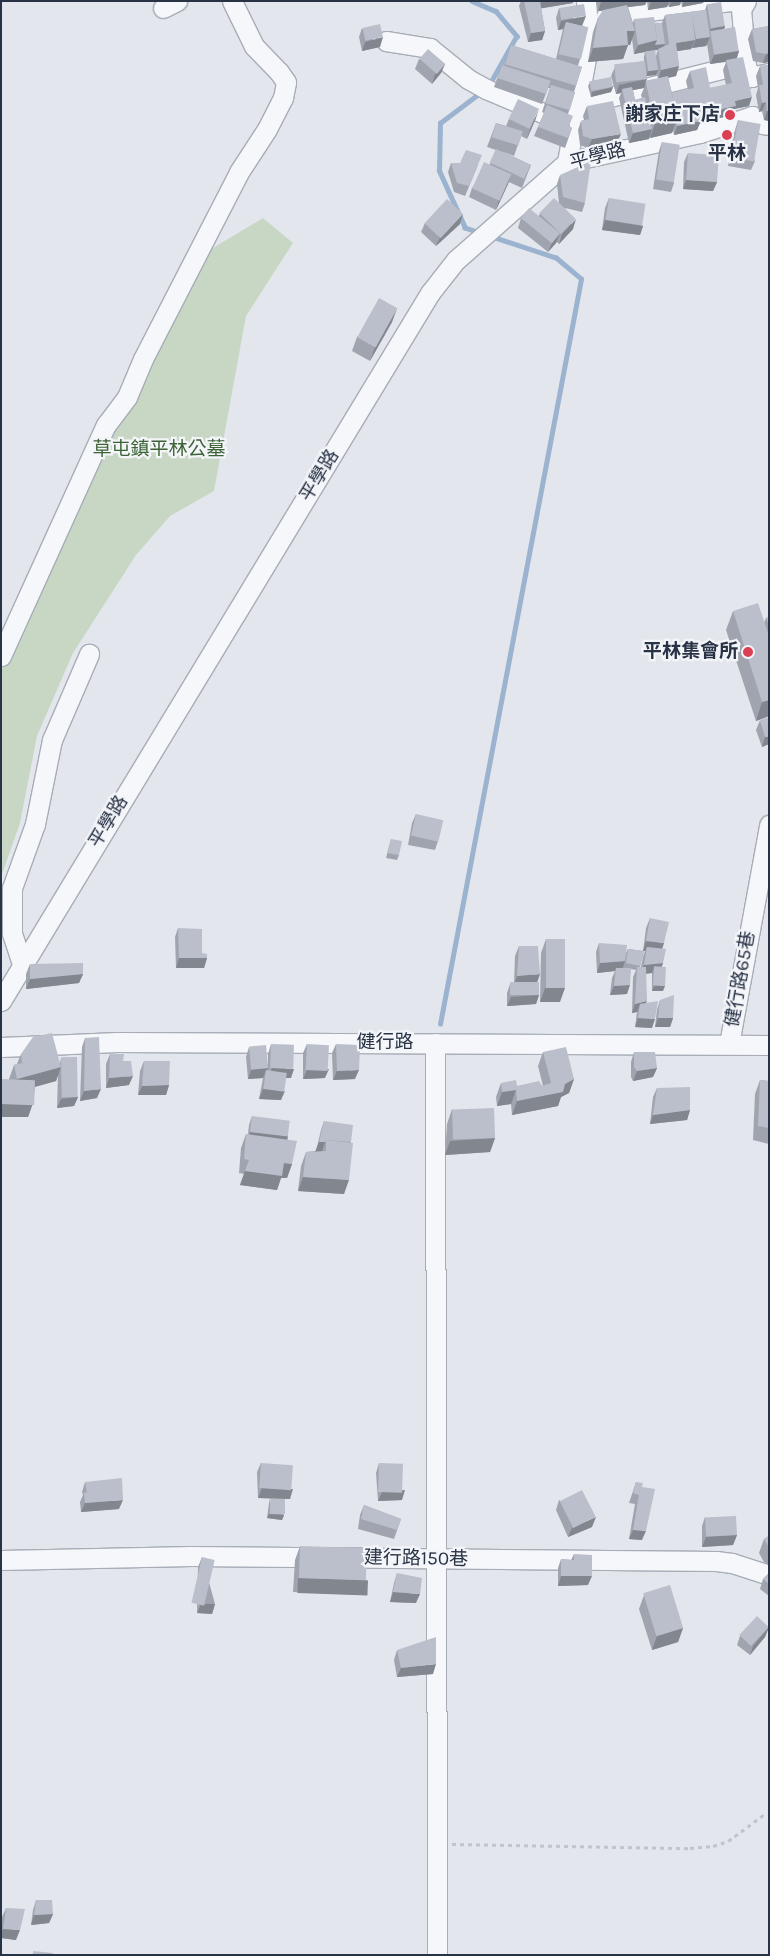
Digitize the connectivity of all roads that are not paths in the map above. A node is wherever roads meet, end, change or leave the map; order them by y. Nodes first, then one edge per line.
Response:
1 (232, 1) edge
2 (730, 1) edge
3 (746, 1) edge
4 (587, 10) edge
5 (386, 41) dead end
6 (746, 66) junction
7 (769, 73) edge
8 (578, 105) junction
9 (752, 116) junction
10 (769, 125) edge
11 (573, 126) junction
12 (567, 162) junction
13 (89, 654) dead end
14 (1, 656) edge
15 (769, 824) edge
16 (22, 964) junction
17 (1, 1001) edge
18 (435, 1043) junction
19 (729, 1044) junction
20 (769, 1045) edge
21 (1, 1048) edge
22 (1, 1560) edge
23 (436, 1560) junction
24 (769, 1576) edge
25 (437, 1955) edge

1 - 14 street
2 - 4 street
3 - 6 street
4 - 8 street
5 - 11 street
6 - 7 street
6 - 8 street
6 - 9 street
8 - 11 street
9 - 10 street
9 - 12 street, 平學路
11 - 12 street
12 - 16 street, 平學路
13 - 16 street
15 - 19 street, 健行路65巷
16 - 17 street, 平學路
18 - 19 street, 健行路
18 - 21 street, 健行路
18 - 23 street
19 - 20 street, 健行路
22 - 23 street, 建行路150巷
23 - 24 street, 建行路150巷
23 - 25 street

